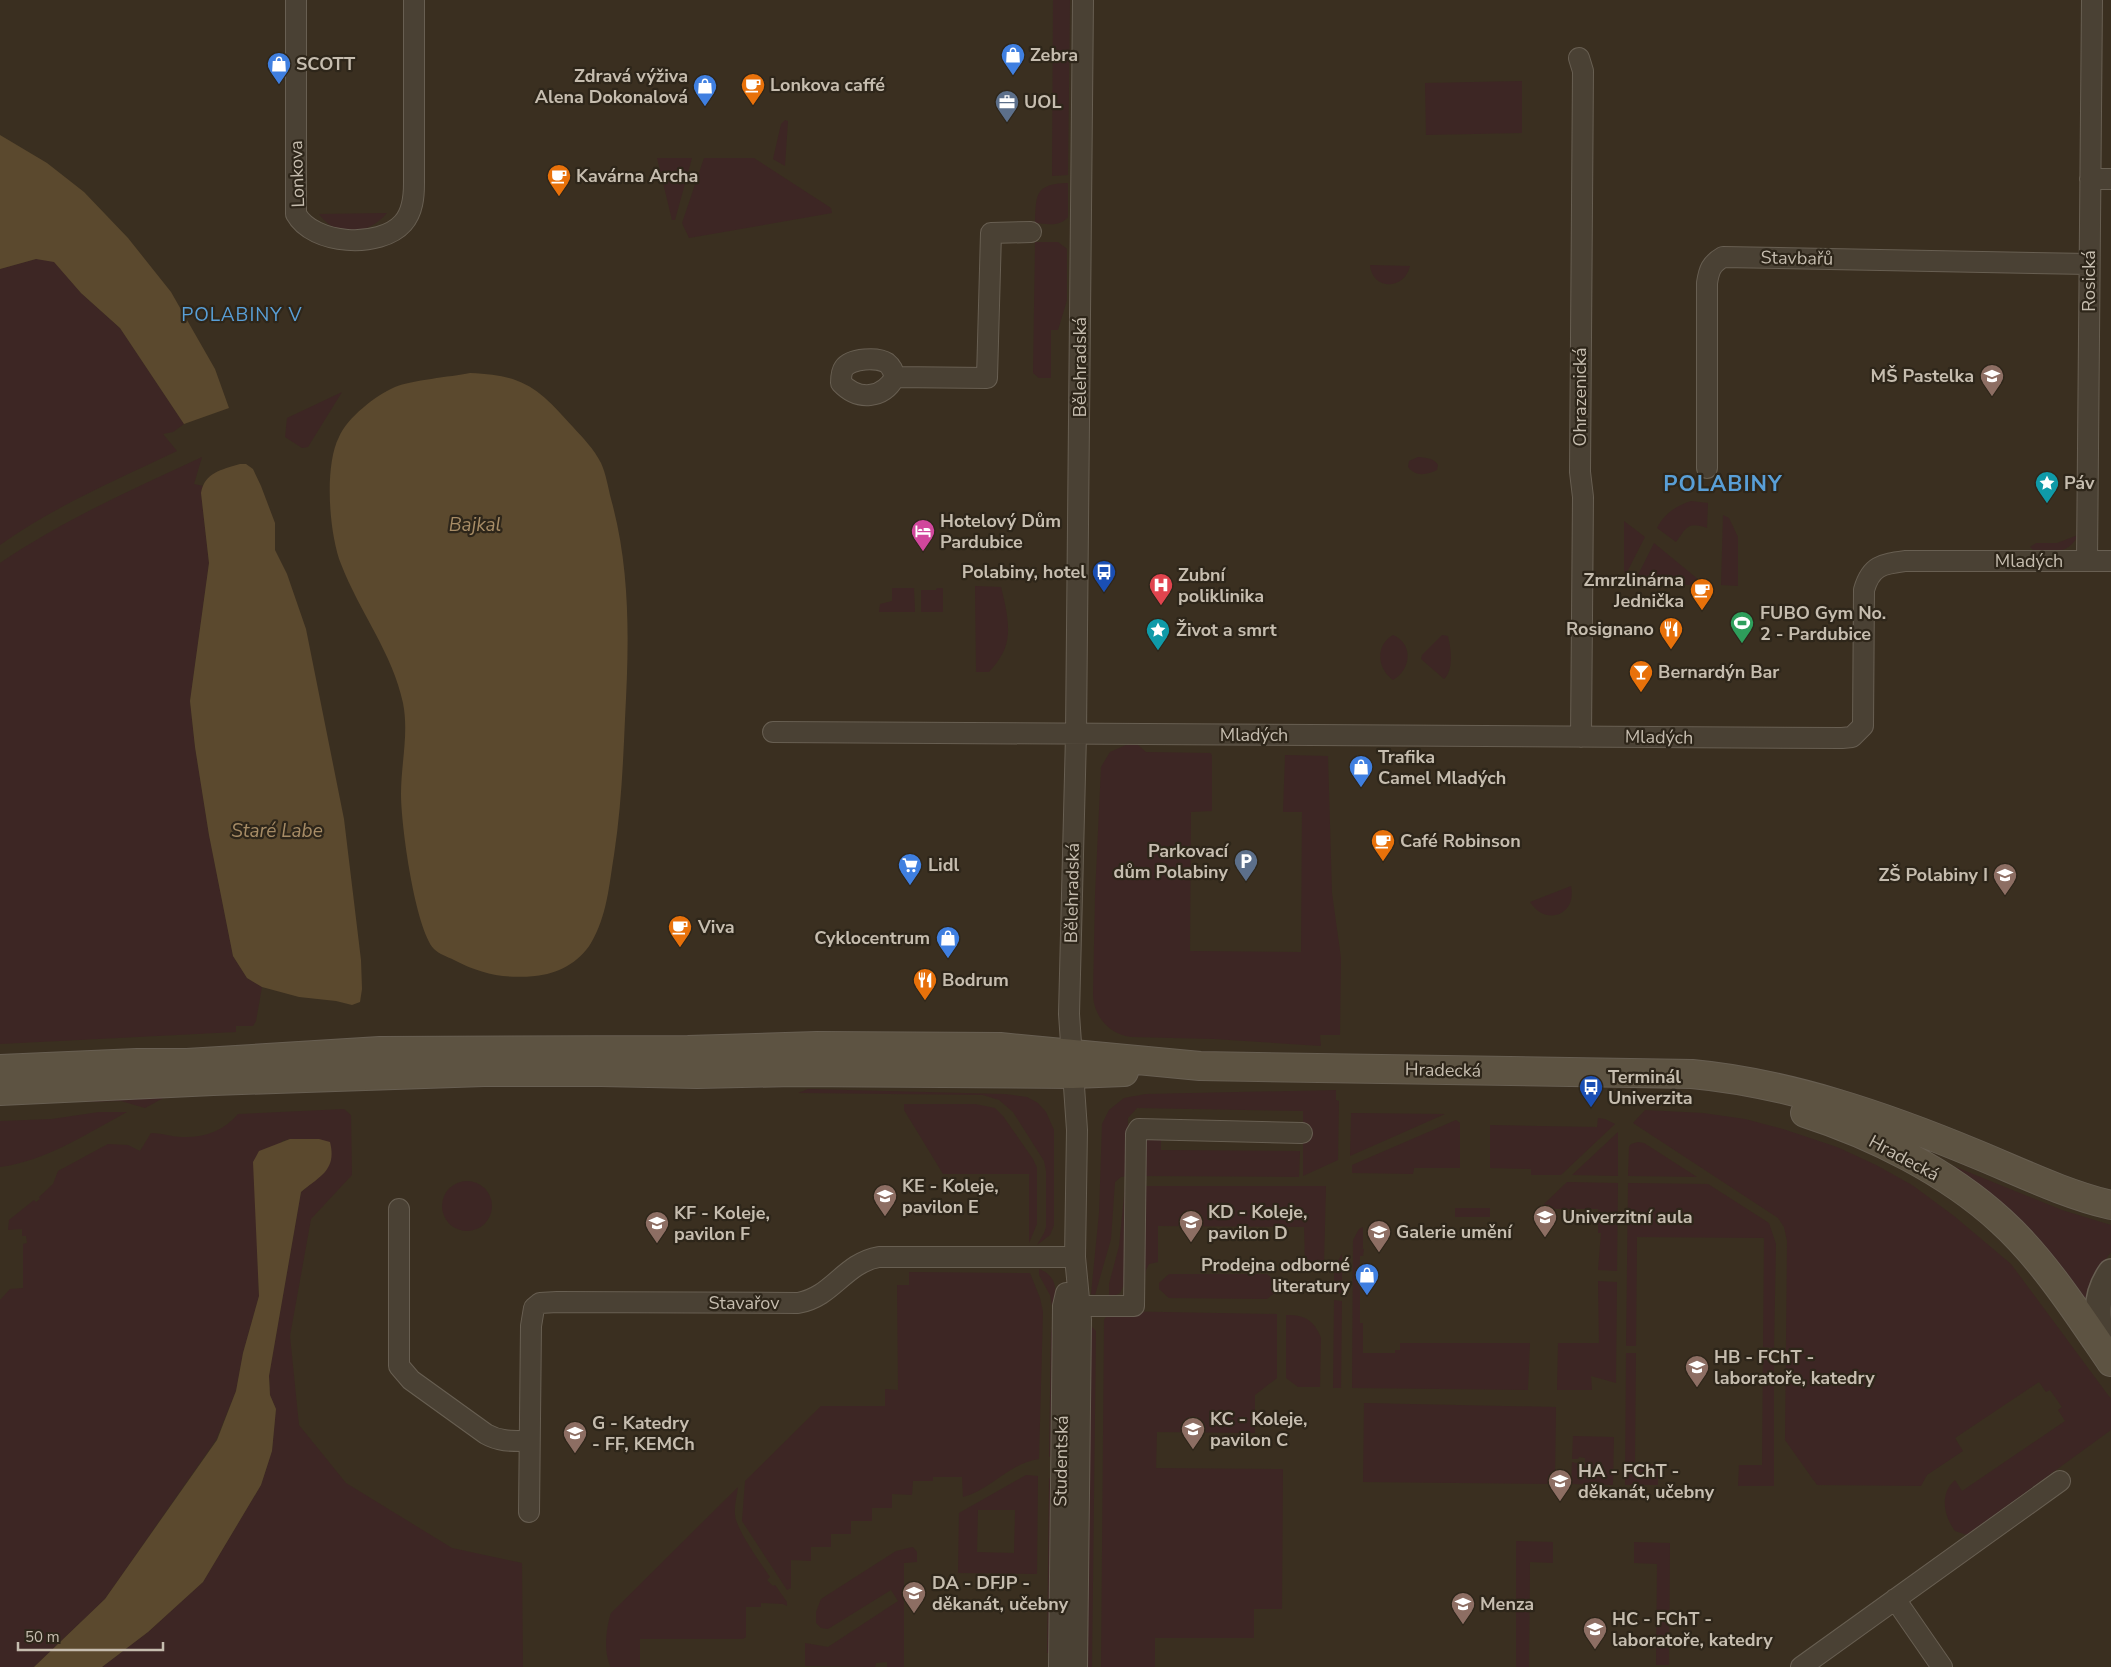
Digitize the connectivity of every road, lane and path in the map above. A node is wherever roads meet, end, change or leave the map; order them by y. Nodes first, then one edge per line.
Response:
1 (296, 0) edge
2 (414, 0) edge
3 (1084, 0) edge
4 (2092, 0) edge
5 (1579, 58) dead end
6 (2090, 179) junction
7 (2111, 179) edge
8 (1031, 232) dead end
9 (2090, 264) junction
10 (895, 377) dead end
11 (1706, 468) dead end
12 (2087, 561) junction
13 (2111, 561) edge
14 (773, 732) dead end
15 (1076, 734) junction
16 (1581, 736) junction
17 (1073, 1063) junction
18 (0, 1069) edge
19 (1624, 1072) junction
20 (0, 1091) edge
21 (1302, 1133) dead end
22 (2111, 1205) edge
23 (399, 1209) dead end
24 (1075, 1257) junction
25 (2111, 1272) edge
26 (1072, 1306) junction
27 (2111, 1356) edge
28 (2111, 1362) edge
29 (529, 1441) junction
30 (2060, 1481) dead end
31 (529, 1512) dead end
32 (1895, 1599) junction
33 (1060, 1667) edge
34 (1078, 1667) edge
35 (1801, 1667) edge
36 (1942, 1667) edge

1 - 2 street, Lonkova
3 - 15 street, Bělehradská
4 - 6 street, Rosická
5 - 16 street, Ohrazenická
6 - 7 street
6 - 9 street, Rosická
8 - 10 street
9 - 11 street, Stavbařů
9 - 12 street, Rosická
12 - 13 street
12 - 16 street, Mladých
14 - 15 street
15 - 16 street, Mladých
15 - 17 street, Bělehradská
17 - 18 main road
17 - 19 main road, Hradecká
17 - 20 main road
17 - 24 street, Studentská
19 - 22 main road, Hradecká
19 - 28 main road, Hradecká
21 - 26 street
23 - 29 street
24 - 26 street, Studentská
24 - 29 street, Stavařov
25 - 27 street
26 - 33 street, Studentská
26 - 34 street, Studentská
29 - 31 street, Stavařov
30 - 32 street
32 - 35 street
32 - 36 street

